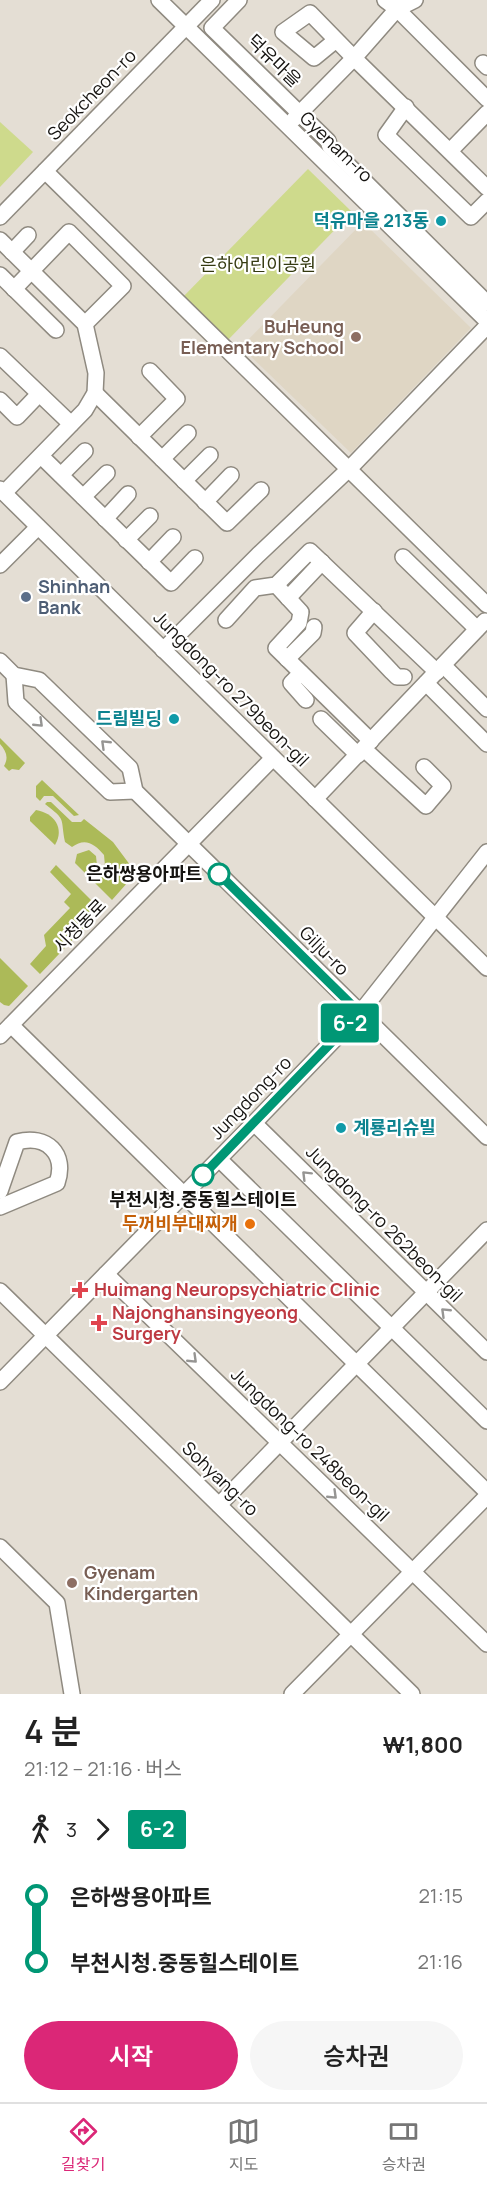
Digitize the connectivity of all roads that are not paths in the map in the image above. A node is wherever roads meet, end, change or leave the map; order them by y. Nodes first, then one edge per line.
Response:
1 (159, 0) edge
2 (212, 0) edge
3 (239, 0) edge
4 (415, 0) edge
5 (391, 4) edge
6 (186, 27) junction
7 (336, 40) dead end
8 (354, 58) junction
9 (487, 99) edge
10 (406, 107) junction
11 (299, 113) junction
12 (487, 113) edge
13 (287, 126) junction
14 (450, 151) junction
15 (45, 171) junction
16 (487, 188) edge
17 (487, 201) edge
18 (0, 217) edge
19 (28, 235) dead end
20 (0, 240) edge
21 (12, 252) junction
22 (32, 271) junction
23 (0, 275) edge
24 (14, 289) junction
25 (487, 303) edge
26 (487, 321) edge
27 (85, 324) junction
28 (487, 326) edge
29 (56, 330) dead end
30 (0, 356) edge
31 (150, 371) dead end
32 (95, 393) junction
33 (39, 394) junction
34 (0, 400) edge
35 (72, 424) junction
36 (188, 433) dead end
37 (140, 437) junction
38 (85, 451) dead end
39 (210, 454) dead end
40 (41, 456) junction
41 (162, 459) junction
42 (350, 468) junction
43 (107, 473) dead end
44 (61, 475) junction
45 (231, 475) dead end
46 (184, 481) junction
47 (261, 490) dead end
48 (2, 491) edge
49 (128, 494) dead end
50 (84, 497) junction
51 (205, 502) junction
52 (150, 516) dead end
53 (105, 519) junction
54 (38, 526) junction
55 (173, 537) dead end
56 (126, 540) junction
57 (403, 557) dead end
58 (195, 558) dead end
59 (149, 562) junction
60 (322, 562) junction
61 (0, 565) edge
62 (276, 585) junction
63 (288, 598) junction
64 (487, 604) edge
65 (374, 611) junction
66 (226, 620) dead end
67 (314, 627) dead end
68 (163, 650) junction
69 (287, 659) junction
70 (0, 661) edge
71 (440, 668) junction
72 (301, 673) junction
73 (14, 675) junction
74 (404, 677) dead end
75 (426, 683) junction
76 (306, 700) dead end
77 (487, 709) edge
78 (321, 719) dead end
79 (487, 744) edge
80 (364, 748) junction
81 (273, 758) junction
82 (424, 767) dead end
83 (135, 791) junction
84 (315, 799) junction
85 (188, 843) junction
86 (487, 852) edge
87 (435, 917) junction
88 (487, 968) edge
89 (360, 1013) junction
90 (5, 1030) edge
91 (254, 1123) junction
92 (487, 1137) edge
93 (219, 1159) junction
94 (0, 1191) edge
95 (184, 1194) junction
96 (0, 1207) edge
97 (487, 1230) edge
98 (106, 1274) junction
99 (0, 1292) edge
100 (426, 1293) junction
101 (391, 1328) junction
102 (45, 1336) junction
103 (487, 1352) edge
104 (357, 1364) junction
105 (0, 1382) edge
106 (487, 1421) edge
107 (280, 1443) junction
108 (487, 1494) edge
109 (219, 1505) junction
110 (0, 1547) edge
111 (412, 1572) junction
112 (351, 1635) junction
113 (487, 1644) edge
114 (72, 1694) edge
115 (292, 1694) edge
116 (412, 1694) edge

1 - 6 street, Gyenam-ro
2 - 6 street, Seokcheon-ro
3 - 11 street, 덕유마을
4 - 5 street
5 - 8 street
5 - 9 street
6 - 13 street, Gyenam-ro
6 - 15 street, Seokcheon-ro
7 - 8 street
8 - 10 street
8 - 11 street
10 - 14 street
10 - 17 street
11 - 13 street
11 - 25 street, 덕유마을
12 - 14 street
13 - 26 street, Gyenam-ro
14 - 16 street
15 - 18 street, Seokcheon-ro
15 - 42 street
19 - 21 street
20 - 21 street
21 - 22 street
22 - 24 street
22 - 27 street
22 - 27 street
23 - 24 street
24 - 29 street
27 - 32 street
28 - 42 street
30 - 33 street
31 - 37 street
32 - 35 street
32 - 37 street
33 - 34 street
33 - 35 street
35 - 40 street
36 - 41 street
37 - 41 street
38 - 44 street
39 - 46 street
40 - 44 street
40 - 48 street
41 - 46 street
42 - 64 street
42 - 68 street
43 - 50 street
44 - 50 street
45 - 51 street
46 - 51 street
47 - 51 street
48 - 54 street, Jungdong-ro 279beon-gil
49 - 53 street
50 - 53 street
52 - 56 street
53 - 56 street
54 - 61 street
54 - 68 street, Jungdong-ro 279beon-gil
55 - 59 street
56 - 59 street
57 - 71 street
58 - 59 street
60 - 62 street
60 - 63 street
60 - 65 street
62 - 63 street
62 - 66 street
63 - 69 street
65 - 71 street
65 - 74 street
67 - 69 street
68 - 81 street, Jungdong-ro 279beon-gil
69 - 72 street
70 - 73 street, Gilju-ro
71 - 75 street
71 - 77 street
72 - 76 street
72 - 80 street
83 -> 73 street, Gilju-ro
73 -> 83 street
75 - 79 street
75 - 80 street
78 - 80 street
80 - 82 street
80 - 84 street
81 - 84 street, Jungdong-ro 279beon-gil
81 - 85 street, 시청동로
83 - 85 street, Gilju-ro
84 - 87 street, Jungdong-ro 279beon-gil
85 - 89 street, Gilju-ro
85 - 90 street, 시청동로
86 - 87 street, Jungdong-ro
87 - 88 street, Jungdong-ro 279beon-gil
87 - 89 street, Jungdong-ro
89 - 91 street, Jungdong-ro
89 - 92 street, Gilju-ro
90 - 95 street
91 - 93 street, Jungdong-ro
100 -> 91 street, Jungdong-ro 262beon-gil
93 - 95 street, Jungdong-ro
93 - 101 street
94 - 96 street
95 - 98 street, Jungdong-ro
95 - 104 street
97 - 100 street
98 - 102 street, Jungdong-ro
98 -> 107 street, Jungdong-ro 248beon-gil
99 - 102 street, Sohyang-ro
100 - 101 street
103 -> 100 street, Jungdong-ro 262beon-gil
101 - 104 street
101 - 106 street
102 - 105 street, Jungdong-ro
102 - 109 street, Sohyang-ro
104 - 107 street
104 - 108 street
107 - 109 street
107 -> 111 street, Jungdong-ro 248beon-gil
108 - 111 street
109 - 112 street, Sohyang-ro
110 - 114 street
111 - 112 street
111 - 113 street, Jungdong-ro 248beon-gil
112 - 115 street
112 - 116 street, Sohyang-ro

